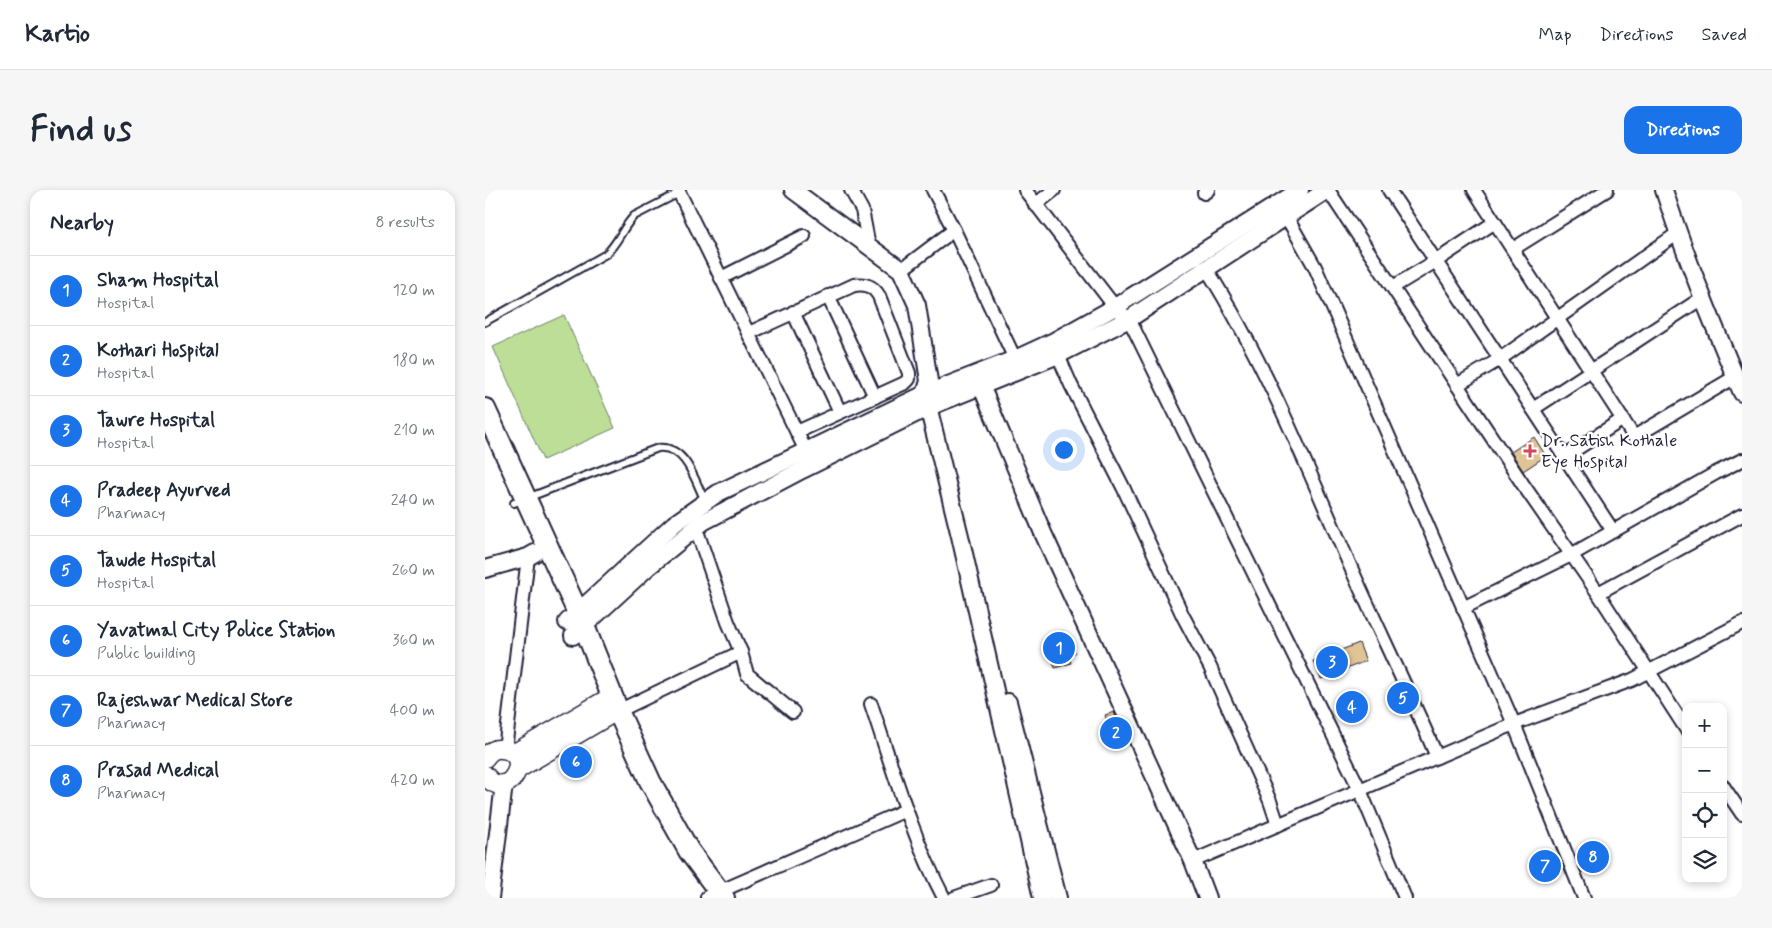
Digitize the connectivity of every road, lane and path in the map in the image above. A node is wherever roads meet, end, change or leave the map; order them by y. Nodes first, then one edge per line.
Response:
1 (851, 190) edge
2 (1025, 190) edge
3 (1054, 190) edge
4 (1300, 190) edge
5 (1328, 190) edge
6 (1389, 190) edge
7 (1607, 190) edge
8 (1665, 190) edge
9 (678, 191) edge
10 (796, 191) edge
11 (936, 191) edge
12 (1477, 191) edge
13 (1035, 205) junction
14 (1283, 211) junction
15 (1495, 222) junction
16 (954, 230) junction
17 (1678, 233) junction
18 (804, 236) dead end
19 (869, 246) junction
20 (1513, 250) junction
21 (1436, 261) junction
22 (1206, 268) junction
23 (901, 270) junction
24 (721, 278) junction
25 (1393, 287) junction
26 (828, 296) junction
27 (1702, 298) junction
28 (1115, 307) junction
29 (793, 312) junction
30 (1557, 318) junction
31 (1129, 319) junction
32 (485, 322) edge
33 (749, 332) junction
34 (1058, 355) junction
35 (1015, 359) junction
36 (1499, 359) junction
37 (1591, 370) junction
38 (1735, 377) junction
39 (978, 380) junction
40 (1457, 385) junction
41 (1742, 393) edge
42 (932, 395) junction
43 (875, 397) junction
44 (485, 409) edge
45 (1533, 409) junction
46 (840, 412) junction
47 (1623, 419) junction
48 (797, 432) junction
49 (485, 437) edge
50 (806, 451) junction
51 (1564, 457) junction
52 (1742, 460) edge
53 (520, 501) junction
54 (705, 502) junction
55 (1742, 515) edge
56 (713, 516) junction
57 (696, 528) junction
58 (1613, 531) junction
59 (532, 555) junction
60 (1571, 555) junction
61 (485, 569) edge
62 (1598, 593) junction
63 (1463, 608) junction
64 (1742, 623) edge
65 (575, 625) junction
66 (741, 652) junction
67 (1648, 671) junction
68 (871, 704) dead end
69 (1003, 704) junction
70 (609, 710) junction
71 (793, 712) dead end
72 (1682, 723) edge
73 (1514, 724) junction
74 (500, 754) edge
75 (1437, 758) junction
76 (485, 775) edge
77 (503, 784) junction
78 (1360, 790) junction
79 (1737, 796) edge
80 (906, 810) junction
81 (1742, 814) edge
82 (1278, 826) junction
83 (1193, 861) junction
84 (991, 885) dead end
85 (714, 896) edge
86 (490, 898) edge
87 (944, 898) edge
88 (954, 898) edge
89 (1043, 898) edge
90 (1058, 898) edge
91 (1207, 898) edge
92 (1405, 898) edge
93 (1584, 898) edge

1 - 19 street
2 - 13 street
3 - 13 street
4 - 14 street
5 - 14 street
5 - 25 street
6 - 21 street
7 - 20 street
8 - 17 street
9 - 24 street
9 - 32 lane
10 - 19 street
11 - 16 street
12 - 15 street
13 - 28 street
14 - 22 street
14 - 28 street
14 - 63 street
15 - 20 street
15 - 21 street
16 - 23 street
16 - 35 street
17 - 27 street
17 - 30 street
18 - 24 street
19 - 23 street
20 - 30 street
21 - 25 street
21 - 36 street
22 - 31 street
22 - 75 street
23 - 42 street
24 - 33 street
25 - 40 street
26 - 29 street
26 - 43 street
26 - 43 street
27 - 37 street
27 - 38 street
28 - 31 street
28 - 35 street
29 - 33 street
29 - 46 street
30 - 36 street
30 - 37 street
31 - 34 street
31 - 78 street
33 - 48 street
34 - 39 street
34 - 82 street
35 - 39 street
36 - 40 street
36 - 45 street
37 - 45 street
37 - 47 street
38 - 41 street
38 - 47 street
39 - 42 street
39 - 83 street
40 - 60 street
42 - 50 street
42 - 56 street
42 - 69 street
43 - 46 street
44 - 53 main road
45 - 51 street
46 - 48 street
47 - 51 street
48 - 50 street
49 - 53 main road
50 - 54 street
51 - 58 street
52 - 58 street
53 - 54 lane
53 - 59 main road
53 - 65 main road
54 - 56 lane
54 - 65 street
55 - 62 street
56 - 57 street
57 - 65 street
57 - 66 street
58 - 60 street
59 - 61 street
59 - 65 main road
59 - 74 street
60 - 62 street
60 - 63 street
62 - 67 street
63 - 73 street
64 - 67 street
65 - 70 main road
66 - 70 street
66 - 71 street
67 - 72 street
67 - 73 street
68 - 80 street
69 - 89 street
69 - 90 street
70 - 74 main road
70 - 85 main road
73 - 75 street
73 - 93 street
74 - 77 main road
75 - 78 street
76 - 77 main road
77 - 86 street
78 - 82 street
78 - 92 street
79 - 81 street
80 - 85 street
80 - 87 street
82 - 83 street
83 - 91 street
84 - 88 street

